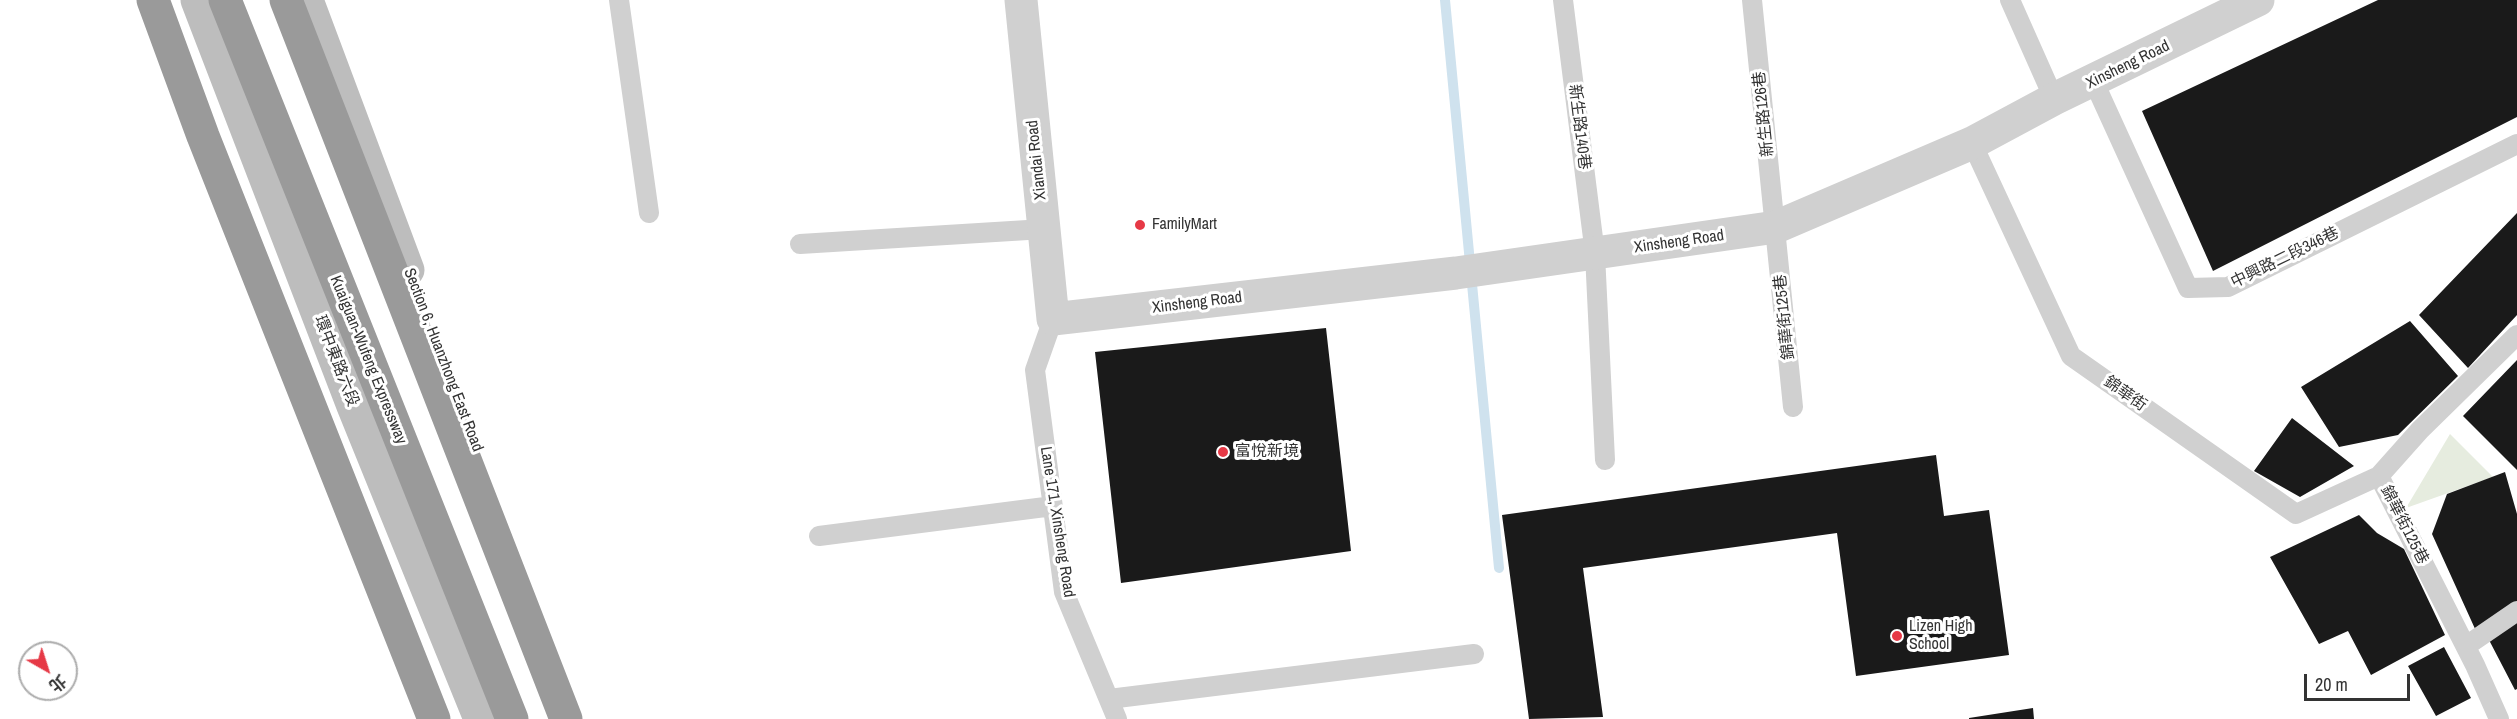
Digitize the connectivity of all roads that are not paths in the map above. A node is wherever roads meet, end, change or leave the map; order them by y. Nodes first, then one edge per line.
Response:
1 (153, 0) edge
2 (197, 0) edge
3 (225, 0) edge
4 (286, 0) edge
5 (307, 0) edge
6 (619, 0) edge
7 (1021, 0) edge
8 (1563, 0) edge
9 (1752, 0) edge
10 (2010, 0) edge
11 (2258, 0) edge
12 (2094, 82) junction
13 (2054, 99) junction
14 (1972, 143) junction
15 (2517, 144) edge
16 (649, 213) dead end
17 (1776, 227) junction
18 (1044, 229) junction
19 (801, 244) dead end
20 (1595, 254) junction
21 (1053, 319) junction
22 (2517, 335) edge
23 (1793, 407) dead end
24 (1605, 460) dead end
25 (2379, 476) junction
26 (1053, 506) junction
27 (819, 536) dead end
28 (2517, 611) edge
29 (2466, 646) junction
30 (1474, 654) dead end
31 (1109, 699) junction
32 (434, 719) edge
33 (480, 719) edge
34 (512, 719) edge
35 (566, 719) edge
36 (583, 719) edge
37 (1117, 719) edge
38 (2499, 719) edge

1 - 32 highway
2 - 33 street, 環中東路六段
3 - 34 highway, Kuaiguan-Wufeng Expressway
4 - 35 highway
5 - 36 street, Section 6, Huanzhong East Road
6 - 16 lane
7 - 18 street, Xiandai Road
8 - 20 lane, 新生路140巷
9 - 17 lane, 新生路126巷
10 - 13 lane
11 - 12 street, Xinsheng Road
12 - 13 street, Xinsheng Road
12 - 15 lane, 中興路二段346巷
13 - 14 street, Xinsheng Road
14 - 17 street, Xinsheng Road
14 - 25 lane, 錦華街
17 - 20 street, Xinsheng Road
17 - 23 lane, 錦華街125巷
18 - 19 lane
18 - 21 street, Xiandai Road
20 - 21 street, Xinsheng Road
20 - 24 lane, 新生路140巷
21 - 26 lane, Lane 171, Xinsheng Road
22 - 25 lane, 錦華街125巷
25 - 29 lane, 錦華街125巷
26 - 27 lane
26 - 31 lane, Lane 171, Xinsheng Road
28 - 29 lane
29 - 38 lane, 錦華街125巷
30 - 31 lane
31 - 37 lane, Lane 171, Xinsheng Road

